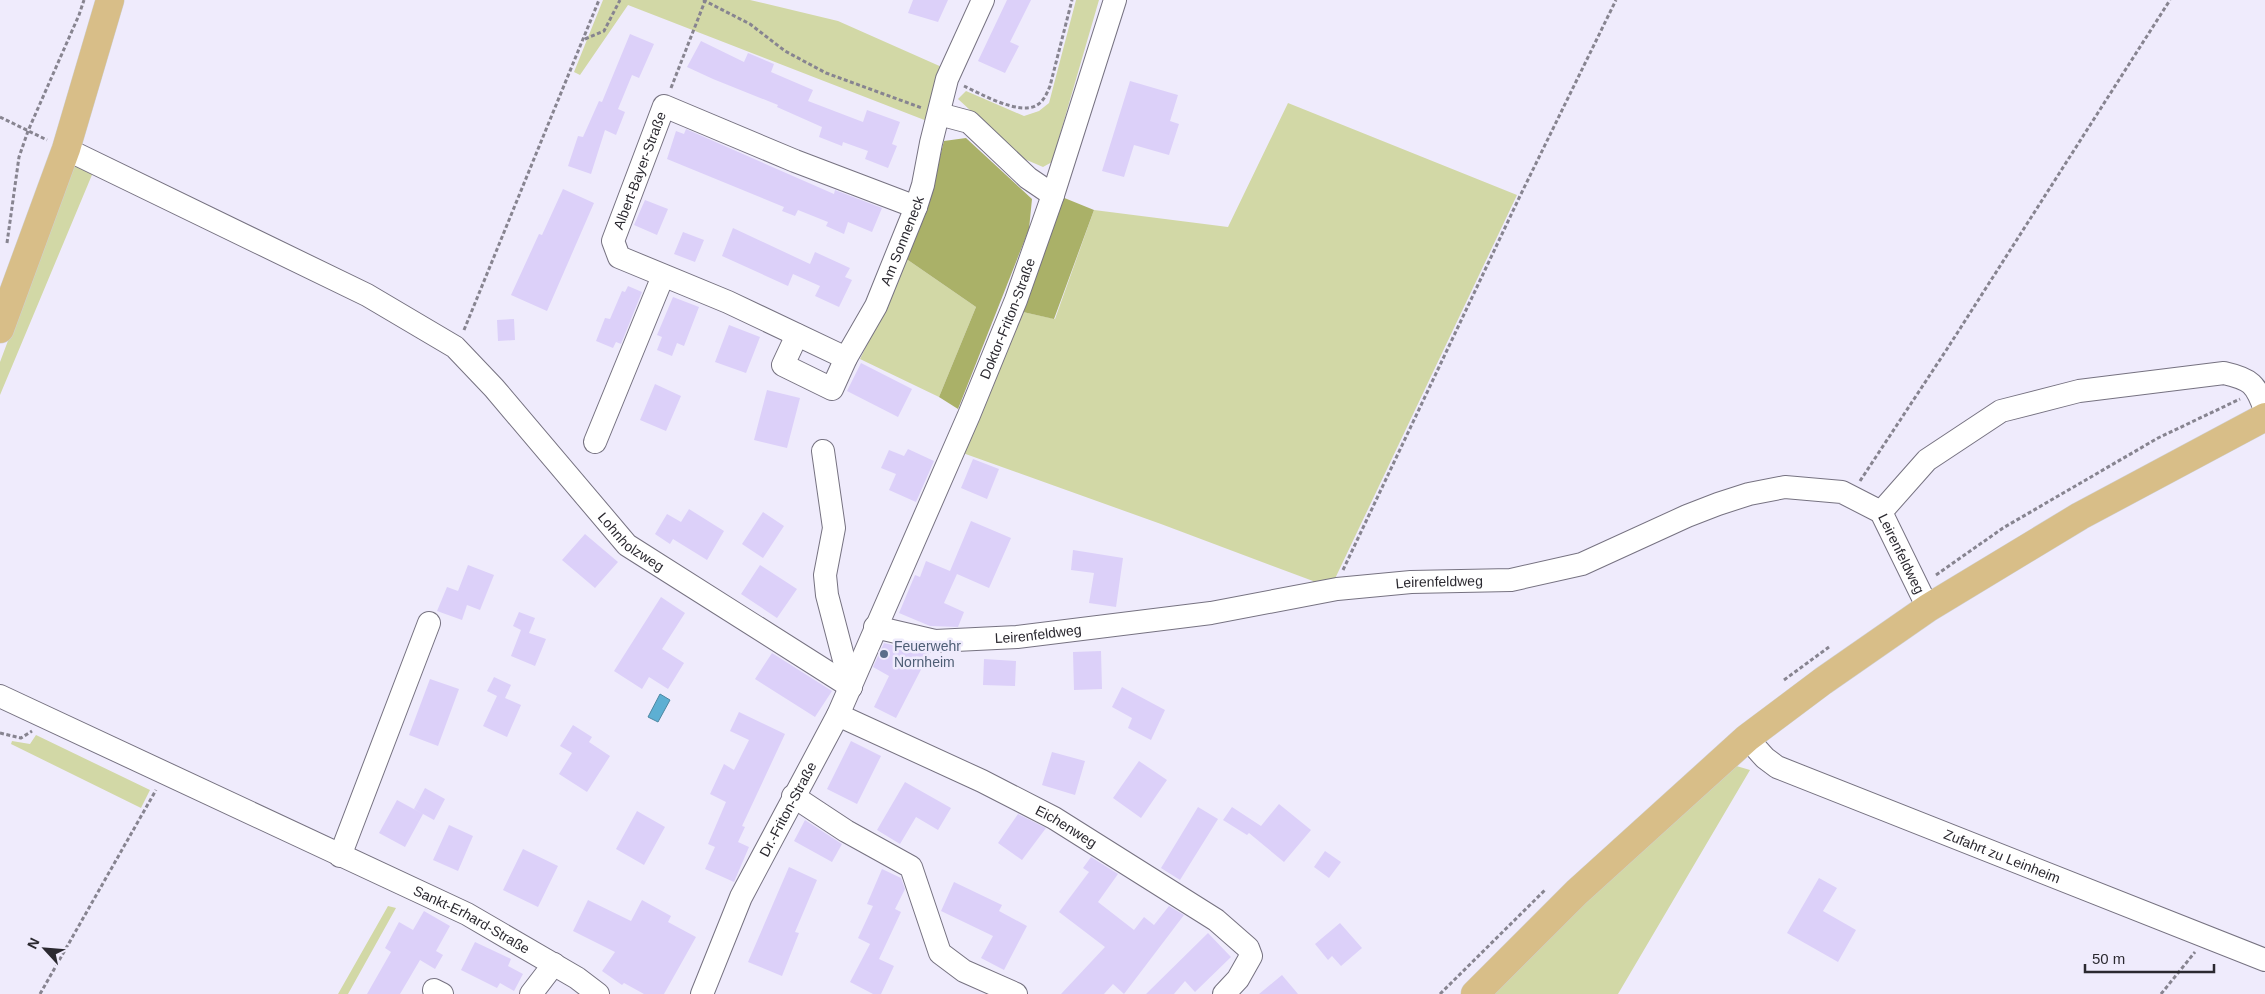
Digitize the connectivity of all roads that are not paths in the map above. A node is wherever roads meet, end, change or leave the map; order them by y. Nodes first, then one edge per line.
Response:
1 (110, 0) edge
2 (983, 0) edge
3 (1115, 0) edge
4 (939, 114) junction
5 (66, 149) junction
6 (1053, 195) junction
7 (916, 207) junction
8 (663, 276) junction
9 (0, 329) edge
10 (797, 335) junction
11 (846, 358) junction
12 (2262, 400) edge
13 (2265, 417) edge
14 (595, 442) dead end
15 (823, 451) dead end
16 (1881, 512) junction
17 (1923, 598) junction
18 (429, 623) dead end
19 (876, 627) junction
20 (850, 687) junction
21 (0, 696) edge
22 (838, 715) junction
23 (1747, 738) junction
24 (793, 796) junction
25 (340, 856) junction
26 (2265, 960) edge
27 (554, 964) junction
28 (1231, 986) edge
29 (531, 994) edge
30 (598, 994) edge
31 (702, 994) edge
32 (1016, 994) edge
33 (1475, 994) edge

1 - 5 main road
2 - 4 street, Am Sonneneck
3 - 6 street, Doktor-Friton-Straße
4 - 6 street
4 - 7 street, Am Sonneneck
5 - 9 main road
5 - 20 street, Lohnholzweg
6 - 19 street, Doktor-Friton-Straße
7 - 8 street, Albert-Bayer-Straße
7 - 11 street, Am Sonneneck
8 - 10 street, Albert-Bayer-Straße
8 - 14 street
10 - 11 street, Albert-Bayer-Straße
10 - 11 street, Am Sonneneck
12 - 16 street
13 - 17 main road
15 - 20 street
16 - 17 street, Leirenfeldweg
16 - 19 street, Leirenfeldweg
17 - 23 main road
18 - 25 street
19 - 20 street, Dr.-Friton-Straße
20 - 22 street, Dr.-Friton-Straße
21 - 25 street, Sankt-Erhard-Straße
22 - 24 street, Dr.-Friton-Straße
22 - 28 street, Eichenweg
23 - 26 street, Zufahrt zu Leinheim
23 - 33 main road
24 - 31 street, Dr.-Friton-Straße
24 - 32 street
25 - 27 street, Sankt-Erhard-Straße
27 - 29 street
27 - 30 street, Sankt-Erhard-Straße

